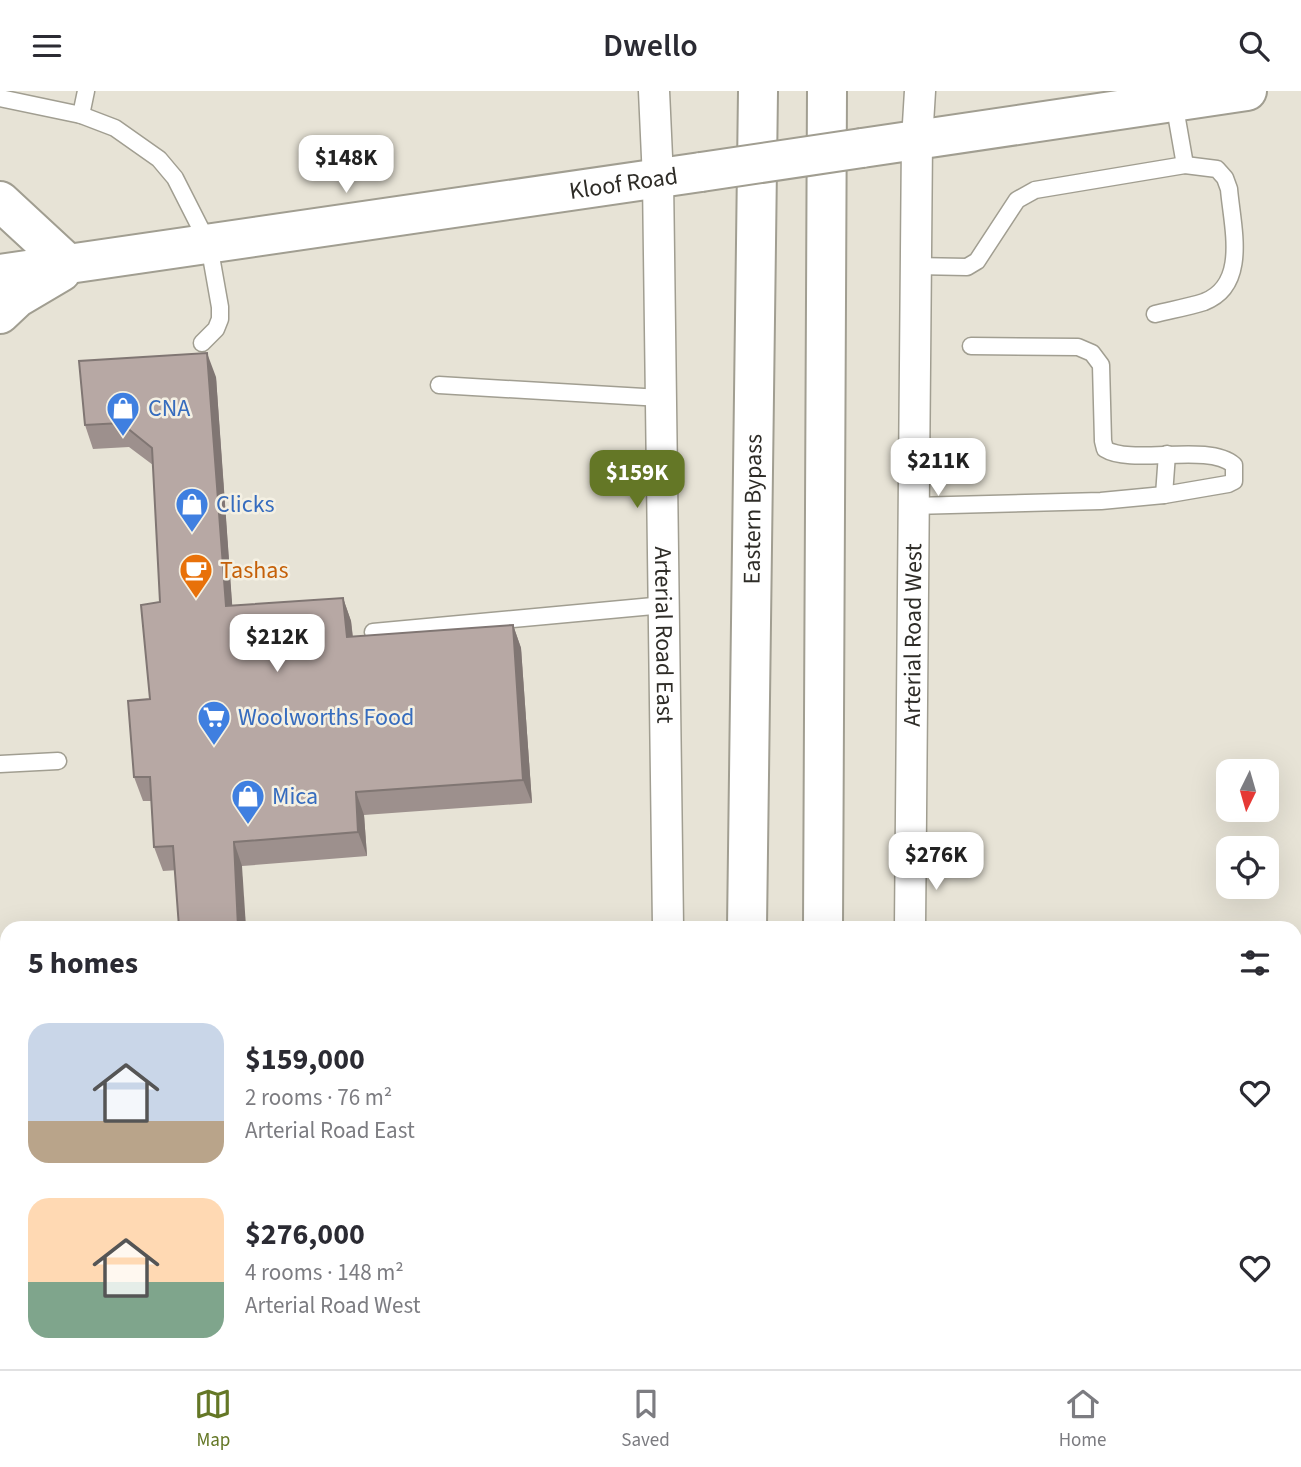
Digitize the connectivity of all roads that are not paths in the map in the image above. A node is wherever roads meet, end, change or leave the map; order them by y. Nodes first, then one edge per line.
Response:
1 (86, 91) edge
2 (654, 91) edge
3 (758, 91) edge
4 (827, 91) edge
5 (920, 91) edge
6 (1247, 91) edge
7 (0, 98) edge
8 (1111, 101) edge
9 (1174, 102) junction
10 (81, 115) junction
11 (917, 140) junction
12 (1185, 165) junction
13 (658, 179) junction
14 (0, 201) edge
15 (209, 245) junction
16 (75, 263) junction
17 (915, 266) junction
18 (0, 274) edge
19 (0, 314) edge
20 (1155, 314) dead end
21 (202, 344) dead end
22 (971, 346) dead end
23 (439, 385) dead end
24 (661, 398) junction
25 (1167, 454) junction
26 (1164, 495) junction
27 (912, 506) junction
28 (664, 605) junction
29 (373, 632) edge
30 (58, 761) dead end
31 (0, 764) edge
32 (668, 921) edge
33 (747, 921) edge
34 (823, 921) edge
35 (910, 921) edge

1 - 10 lane
2 - 13 street, Arterial Road East
3 - 33 main road, Eastern Bypass
4 - 34 main road
5 - 11 street, Arterial Road West
6 - 9 main road, Kloof Road
7 - 10 lane
8 - 9 main road, Kloof Road
8 - 11 main road, Kloof Road
9 - 12 lane
10 - 15 lane
11 - 13 main road, Kloof Road, bridge
11 - 17 street, Arterial Road West
12 - 17 lane
12 - 20 lane
13 - 15 main road, Kloof Road
13 - 24 street, Arterial Road East
14 - 16 main road
15 - 16 main road, Kloof Road
15 - 21 lane
16 - 18 main road, Kloof Road
16 - 19 main road
17 - 27 street, Arterial Road West
22 - 25 lane
23 - 24 lane
24 - 28 street, Arterial Road East
25 - 26 lane
25 - 26 lane
26 - 27 lane
27 - 35 street, Arterial Road West
28 - 29 lane
28 - 32 street, Arterial Road East
30 - 31 lane

